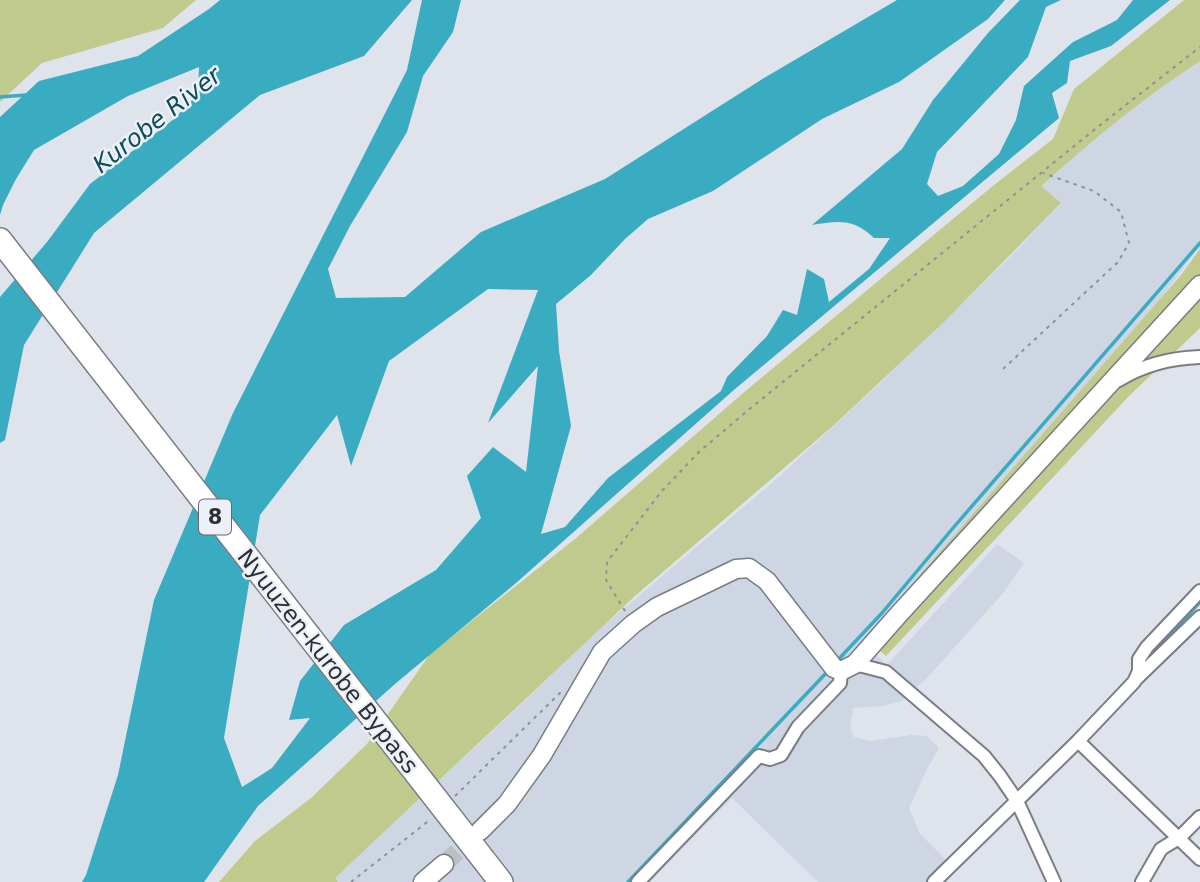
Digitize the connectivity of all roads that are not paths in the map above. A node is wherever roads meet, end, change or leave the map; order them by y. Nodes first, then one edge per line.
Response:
1 (0, 240) edge
2 (1200, 285) edge
3 (1200, 358) edge
4 (1107, 388) junction
5 (1200, 591) edge
6 (1200, 617) edge
7 (848, 667) junction
8 (1133, 682) junction
9 (1079, 741) junction
10 (1017, 801) junction
11 (1200, 817) edge
12 (1179, 838) junction
13 (478, 840) junction
14 (1200, 859) edge
15 (444, 863) tunnel mouth
16 (423, 882) edge
17 (501, 882) edge
18 (638, 882) edge
19 (934, 882) edge
20 (1054, 882) edge
21 (1142, 882) edge

1 - 13 highway, Nyuuzen-kurobe Bypass / 8
2 - 4 street
3 - 4 street
4 - 7 street
5 - 8 street
6 - 8 street
7 - 10 street
7 - 13 street
7 - 18 street
8 - 9 street
9 - 10 street
9 - 12 street
10 - 19 street
10 - 20 street
11 - 12 street
12 - 14 street
12 - 21 street
13 - 17 highway, Nyuuzen-kurobe Bypass / 8
15 - 16 street

